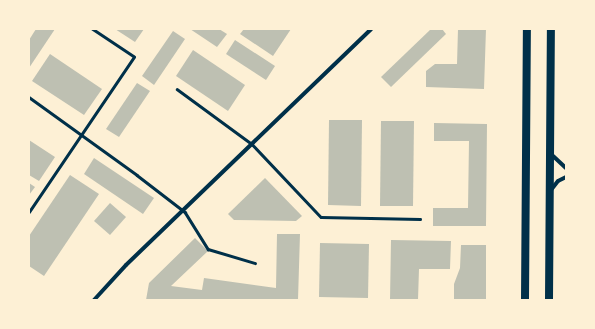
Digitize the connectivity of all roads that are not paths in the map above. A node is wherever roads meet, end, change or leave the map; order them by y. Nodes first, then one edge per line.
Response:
1 (92, 29) edge
2 (371, 29) edge
3 (527, 29) edge
4 (551, 29) edge
5 (177, 89) dead end
6 (29, 97) edge
7 (81, 135) junction
8 (252, 144) junction
9 (550, 152) junction
10 (566, 168) edge
11 (566, 177) edge
12 (550, 192) junction
13 (183, 210) junction
14 (29, 212) edge
15 (420, 219) dead end
16 (255, 263) dead end
17 (94, 300) edge
18 (525, 300) edge
19 (549, 300) edge

1 - 7 lane
2 - 8 street
3 - 18 main road
4 - 9 main road
5 - 8 lane
6 - 7 lane
7 - 13 lane
7 - 14 lane
8 - 13 street
8 - 15 lane
9 - 10 street
9 - 12 main road
11 - 12 street
12 - 19 main road
13 - 16 lane
13 - 17 street

